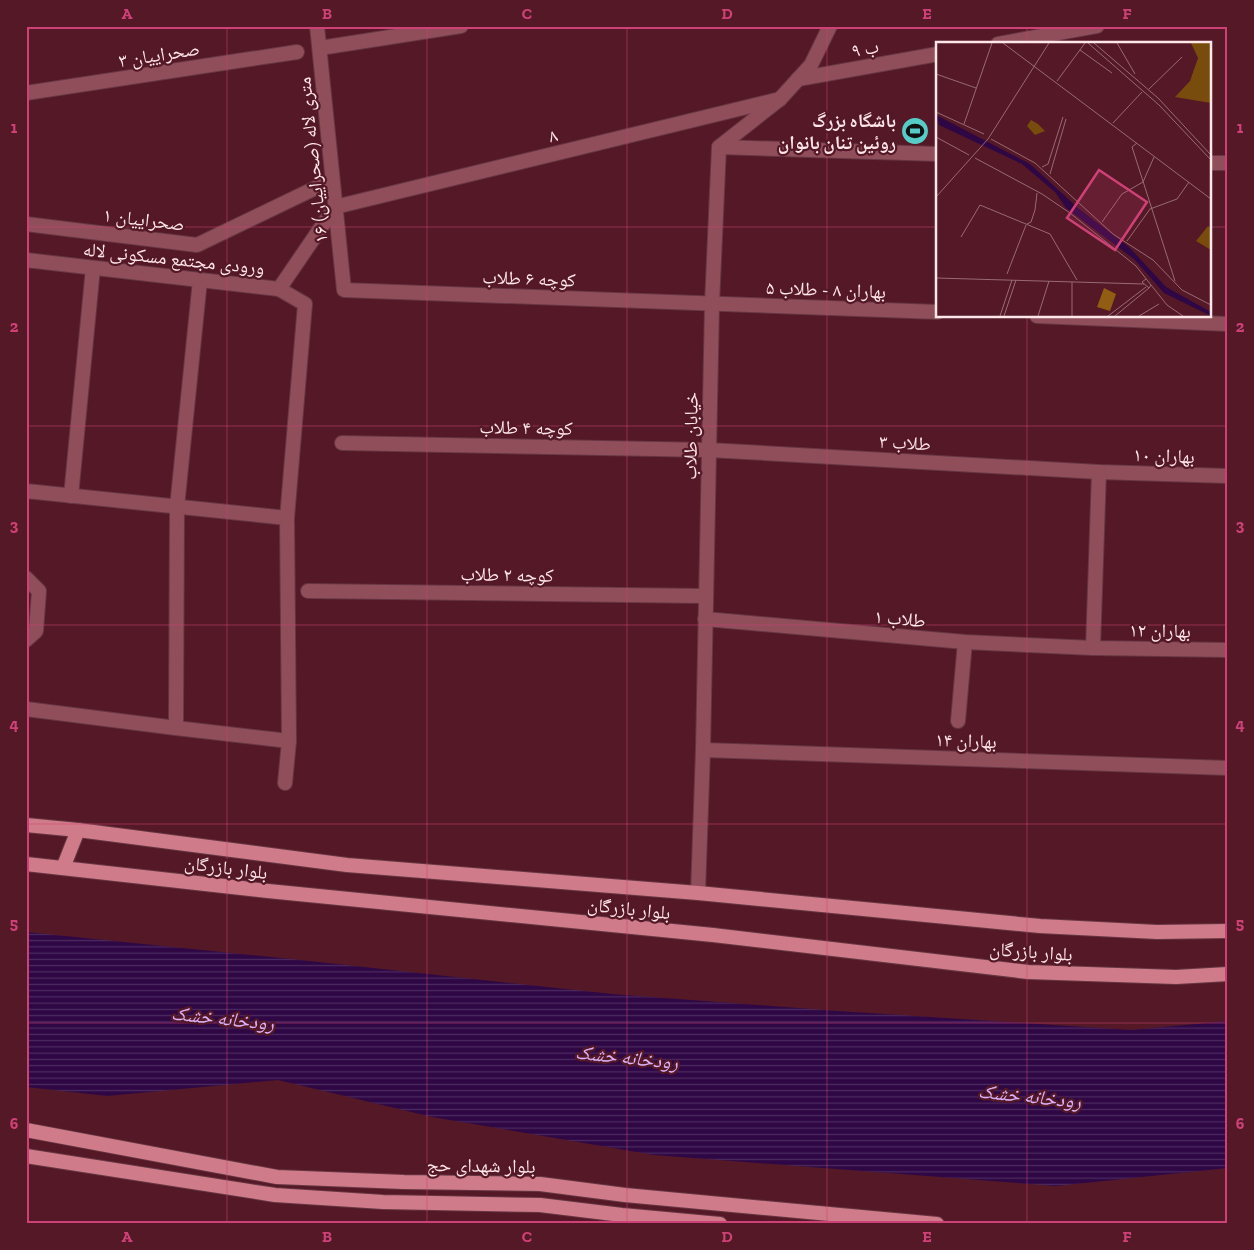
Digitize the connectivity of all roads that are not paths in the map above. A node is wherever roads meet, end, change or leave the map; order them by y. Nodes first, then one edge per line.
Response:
1 (318, 26) edge
2 (461, 26) edge
3 (830, 26) edge
4 (1097, 26) edge
5 (1009, 42) edge
6 (320, 48) junction
7 (297, 52) dead end
8 (936, 54) edge
9 (798, 79) junction
10 (26, 93) edge
11 (780, 99) junction
12 (718, 147) junction
13 (936, 154) edge
14 (1212, 163) edge
15 (1228, 163) edge
16 (332, 180) junction
17 (335, 207) junction
18 (26, 224) edge
19 (26, 260) edge
20 (93, 268) junction
21 (200, 280) junction
22 (279, 289) junction
23 (344, 290) joint
24 (712, 304) junction
25 (936, 312) edge
26 (1085, 318) edge
27 (1228, 324) edge
28 (342, 443) dead end
29 (709, 450) junction
30 (1099, 472) junction
31 (1228, 476) edge
32 (26, 491) edge
33 (71, 496) junction
34 (177, 507) junction
35 (287, 518) junction
36 (26, 578) edge
37 (308, 591) dead end
38 (705, 596) junction
39 (705, 619) junction
40 (26, 640) edge
41 (965, 642) junction
42 (1093, 648) junction
43 (1228, 650) edge
44 (26, 709) edge
45 (958, 721) dead end
46 (176, 728) junction
47 (289, 741) junction
48 (703, 750) junction
49 (1228, 768) edge
50 (285, 784) dead end
51 (26, 825) edge
52 (78, 830) junction
53 (26, 864) edge
54 (63, 868) junction
55 (698, 893) junction
56 (1228, 931) edge
57 (1228, 974) edge
58 (26, 1130) edge
59 (26, 1156) edge
60 (720, 1224) edge
61 (937, 1224) edge

1 - 6 street, ۱۶ متری لاله (صحراییان)
2 - 6 street
3 - 9 street
4 - 5 street
6 - 16 street, ۱۶ متری لاله (صحراییان)
7 - 10 street, صحراییان ۳
8 - 9 street, ۹ ب
9 - 11 street
11 - 12 street
11 - 17 street, ۸
12 - 13 street
12 - 24 street, خیابان طلاب
14 - 15 street
16 - 17 street, ۱۶ متری لاله (صحراییان)
16 - 18 street, صحراییان ۱
17 - 22 street, ورودی مجتمع مسکونی لاله
17 - 23 street, ۱۶ متری لاله (صحراییان)
19 - 20 street, ورودی مجتمع مسکونی لاله
20 - 21 street, ورودی مجتمع مسکونی لاله
20 - 33 street
21 - 22 street, ورودی مجتمع مسکونی لاله
21 - 34 street
22 - 35 street
23 - 24 street, کوچه ۶ طلاب
24 - 25 street, بهاران ۸ - طلاب ۵
24 - 29 street, خیابان طلاب
26 - 27 street
28 - 29 street, کوچه ۴ طلاب
29 - 30 street, طلاب ۳
29 - 38 street, خیابان طلاب
30 - 31 street, بهاران ۱۰
30 - 42 street
32 - 33 street
33 - 34 street
34 - 35 street
34 - 46 street
35 - 47 street
36 - 40 street
37 - 38 street, کوچه ۲ طلاب
38 - 39 street, خیابان طلاب
39 - 41 street, طلاب ۱
39 - 48 street, خیابان طلاب
41 - 42 street, طلاب ۱
41 - 45 street
42 - 43 street, بهاران ۱۲
44 - 46 street
46 - 47 street
47 - 50 street
48 - 49 street, بهاران ۱۴
48 - 55 street, خیابان طلاب
51 - 52 main road, بلوار بازرگان
52 - 54 main road
52 - 55 main road, بلوار بازرگان
53 - 54 main road, بلوار بازرگان
54 - 57 main road, بلوار بازرگان
55 - 56 main road, بلوار بازرگان
58 - 61 main road, بلوار شهدای حج
59 - 60 main road, بلوار شهدای حج

